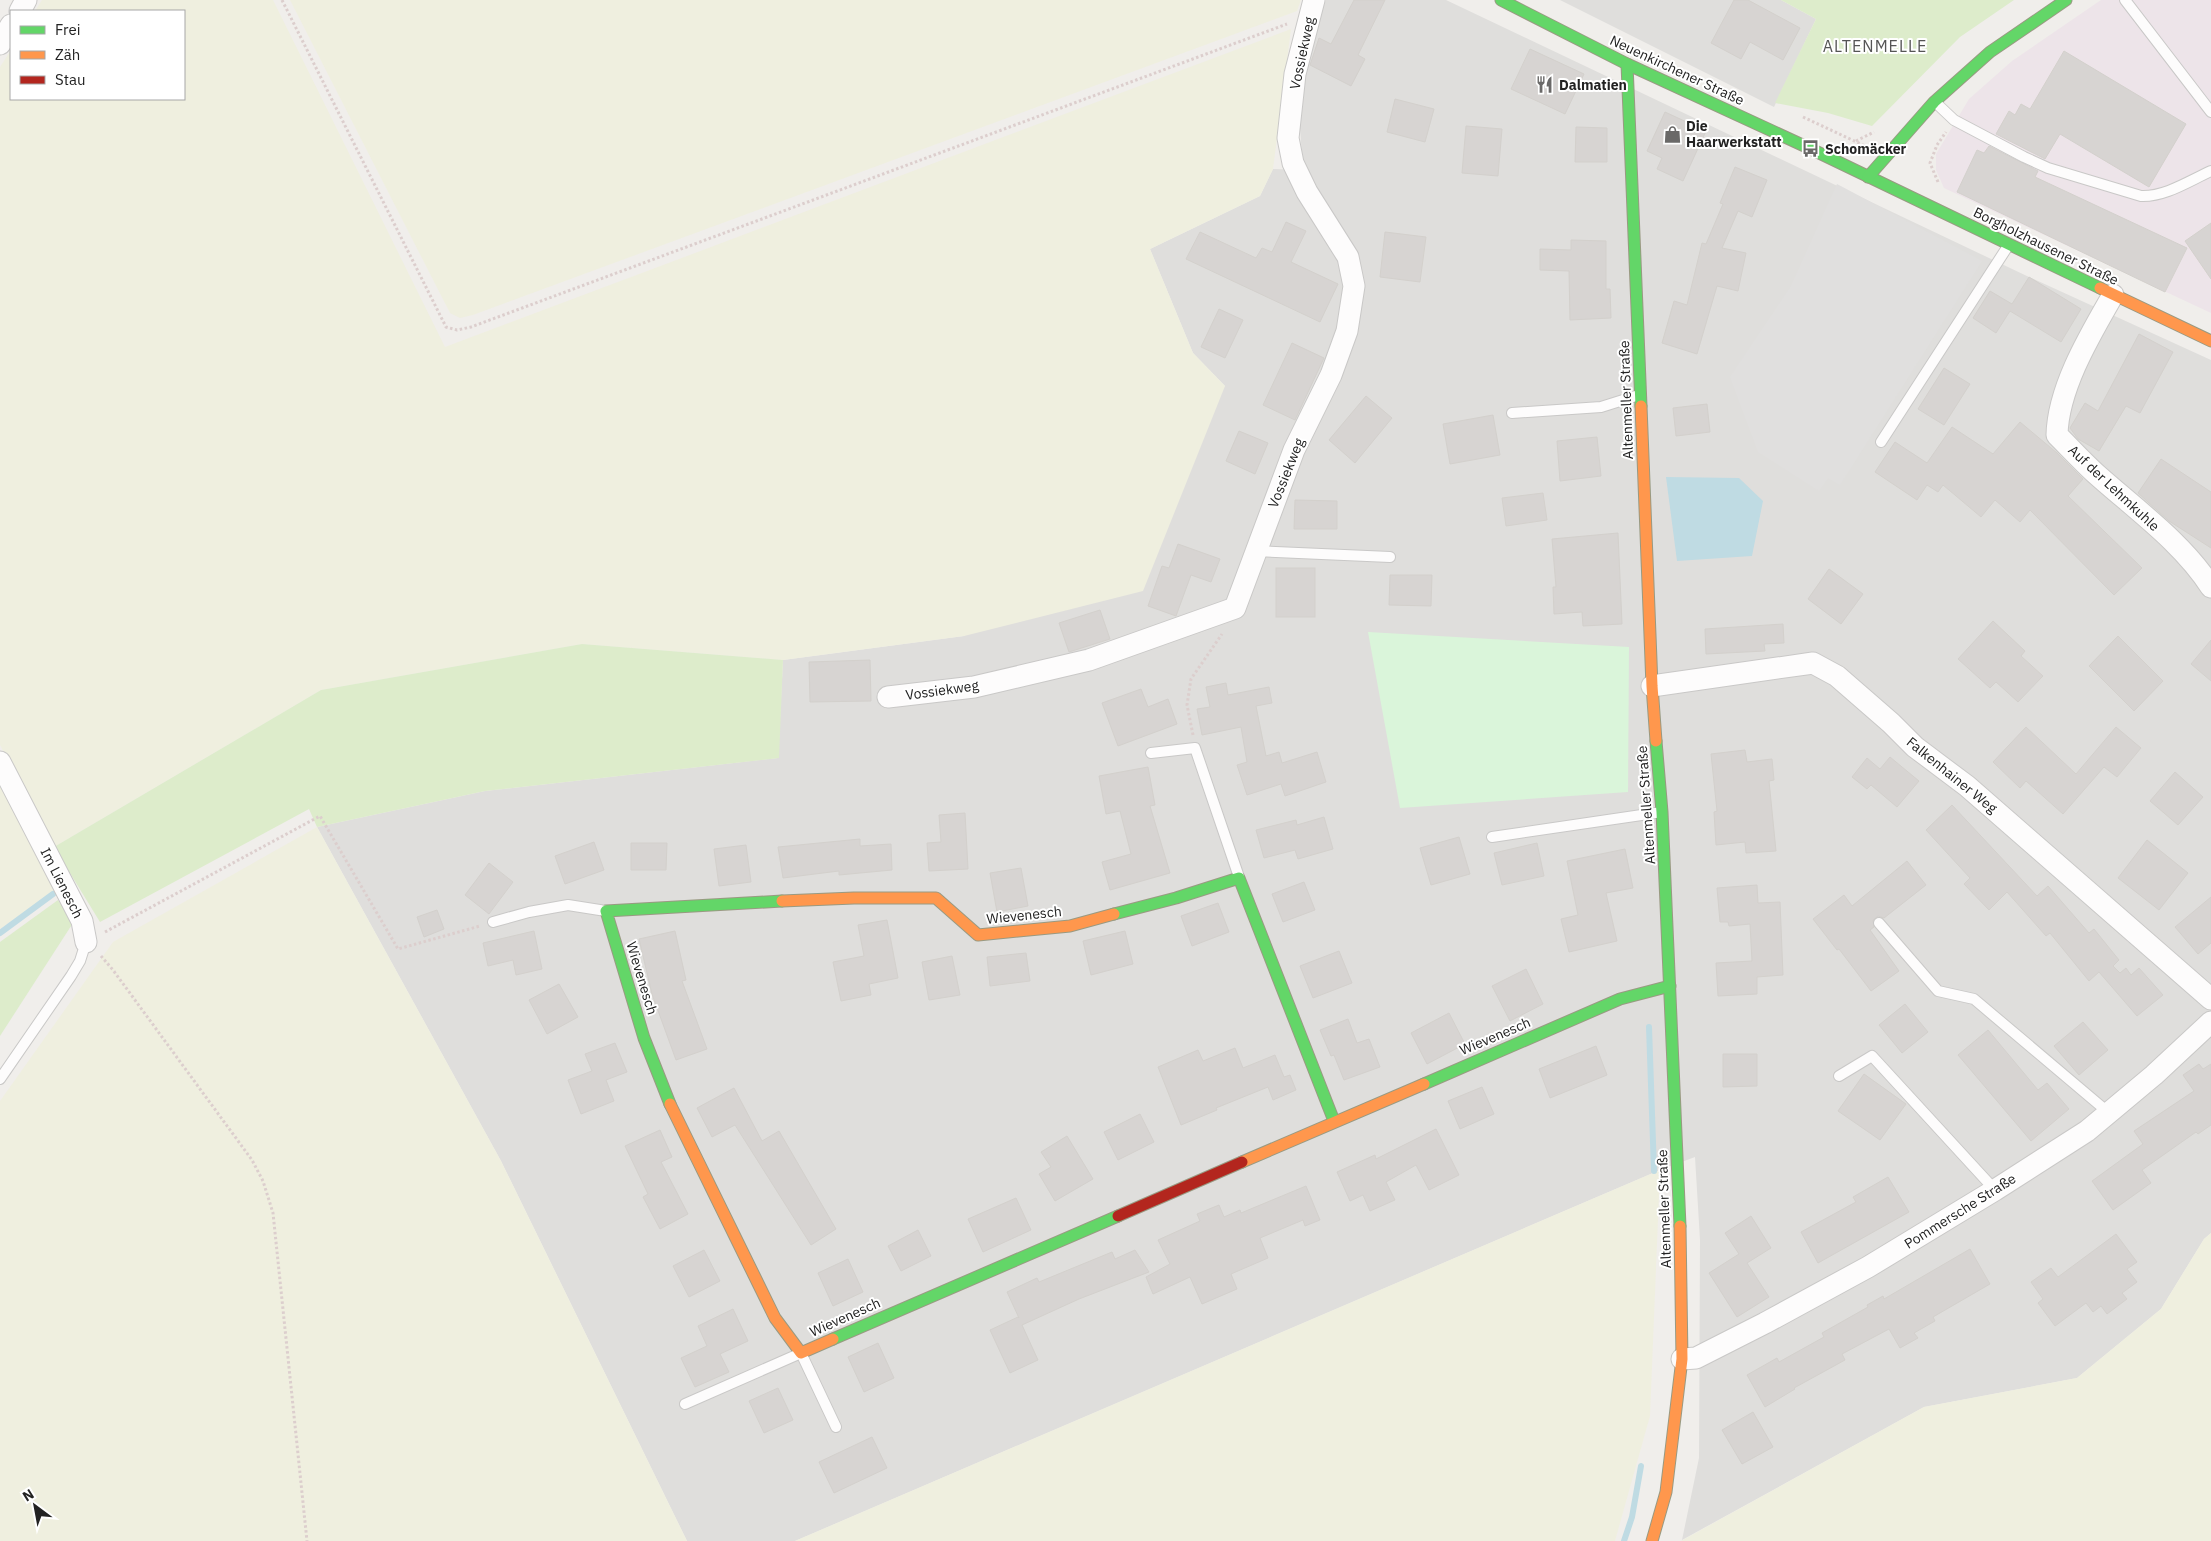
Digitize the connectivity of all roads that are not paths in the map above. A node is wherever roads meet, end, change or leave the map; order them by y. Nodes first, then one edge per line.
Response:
1 (1501, 0) edge
2 (2066, 0) edge
3 (2125, 0) edge
4 (1312, 8) edge
5 (10, 27) edge
6 (0, 44) edge
7 (1627, 64) junction
8 (1934, 102) junction
9 (2211, 112) edge
10 (2211, 171) edge
11 (1868, 177) junction
12 (1927, 205) junction
13 (1920, 217) dead end
14 (2009, 244) junction
15 (2113, 295) junction
16 (2211, 340) edge
17 (1640, 394) junction
18 (1512, 413) dead end
19 (1881, 442) dead end
20 (1255, 551) junction
21 (1390, 557) dead end
22 (2211, 587) edge
23 (1652, 686) junction
24 (888, 697) dead end
25 (1150, 753) dead end
26 (0, 762) edge
27 (1662, 812) junction
28 (1492, 837) dead end
29 (1239, 878) junction
30 (606, 911) junction
31 (492, 922) road end
32 (1879, 923) dead end
33 (86, 942) joint
34 (1670, 986) junction
35 (2211, 999) edge
36 (2211, 1022) edge
37 (1839, 1076) dead end
38 (0, 1079) edge
39 (2109, 1113) junction
40 (1334, 1121) junction
41 (1996, 1190) junction
42 (801, 1353) junction
43 (1682, 1359) junction
44 (684, 1404) dead end
45 (836, 1427) dead end
46 (1652, 1541) edge

1 - 7 street, Neuenkirchener Straße
2 - 8 street
3 - 9 lane
4 - 20 street, Vossiekweg
5 - 6 street
7 - 11 street, Neuenkirchener Straße
7 - 17 street, Altenmeller Straße
8 - 10 lane
8 - 11 street
11 - 12 street, Borgholzhausener Straße
12 - 13 lane
12 - 14 street, Borgholzhausener Straße
14 - 15 street, Borgholzhausener Straße
14 - 19 lane
15 - 16 street, Borgholzhausener Straße
15 - 22 street, Auf der Lehmkuhle
17 - 18 lane
17 - 23 street, Altenmeller Straße
20 - 21 lane
20 - 24 street, Vossiekweg
23 - 27 street, Altenmeller Straße
23 - 35 street, Falkenhainer Weg
25 - 29 lane
26 - 33 street, Im Lienesch
27 - 28 lane
27 - 34 street, Altenmeller Straße
29 - 30 street, Wievenesch
29 - 40 street
30 - 31 lane
30 - 42 street, Wievenesch
32 - 39 lane
33 - 38 lane
34 - 40 street, Wievenesch
34 - 43 street, Altenmeller Straße
36 - 39 street, Pommersche Straße
37 - 41 lane
39 - 41 street, Pommersche Straße
40 - 42 street, Wievenesch
41 - 43 street, Pommersche Straße
42 - 44 lane
42 - 45 lane
43 - 46 street, Altenmeller Straße

